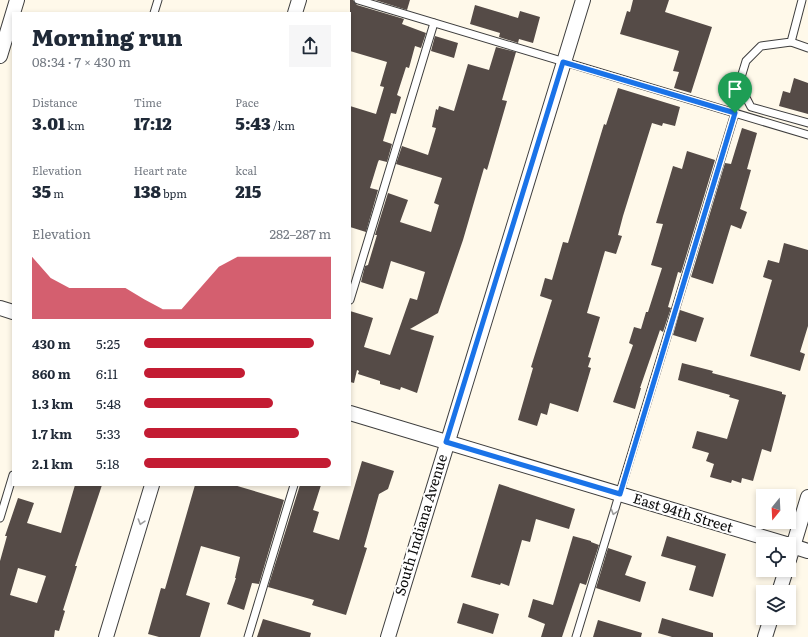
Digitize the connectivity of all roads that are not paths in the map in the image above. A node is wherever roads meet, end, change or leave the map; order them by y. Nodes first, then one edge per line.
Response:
1 (17, 0) edge
2 (158, 0) edge
3 (299, 0) edge
4 (358, 0) edge
5 (583, 0) edge
6 (802, 0) edge
7 (13, 12) edge
8 (154, 12) edge
9 (295, 12) edge
10 (12, 16) edge
11 (434, 23) junction
12 (791, 42) junction
13 (808, 48) edge
14 (0, 56) edge
15 (563, 62) junction
16 (735, 113) junction
17 (808, 123) edge
18 (808, 135) edge
19 (351, 297) edge
20 (0, 308) edge
21 (12, 312) edge
22 (351, 413) edge
23 (446, 442) junction
24 (12, 478) edge
25 (152, 486) edge
26 (294, 486) edge
27 (620, 494) junction
28 (808, 497) edge
29 (0, 518) edge
30 (762, 537) edge
31 (792, 537) edge
32 (796, 547) edge
33 (808, 551) edge
34 (769, 625) edge
35 (106, 637) edge
36 (248, 637) edge
37 (388, 637) edge
38 (576, 637) edge
39 (766, 637) edge

1 - 7 street
2 - 8 lane
3 - 9 street
4 - 11 lane
5 - 15 street, South Indiana Avenue
6 - 12 lane
10 - 14 street
11 - 15 lane
11 - 19 lane
12 - 13 lane
12 - 17 lane
15 - 16 lane
15 - 23 street, South Indiana Avenue
16 - 18 lane
16 - 27 lane
20 - 21 street
22 - 23 street, East 94th Street
23 - 27 street, East 94th Street
23 - 37 street, South Indiana Avenue
24 - 29 lane
25 -> 35 street
26 - 36 lane
27 - 30 street, East 94th Street
27 -> 38 lane
28 - 31 street
32 - 33 street, East 94th Street
34 - 39 street

